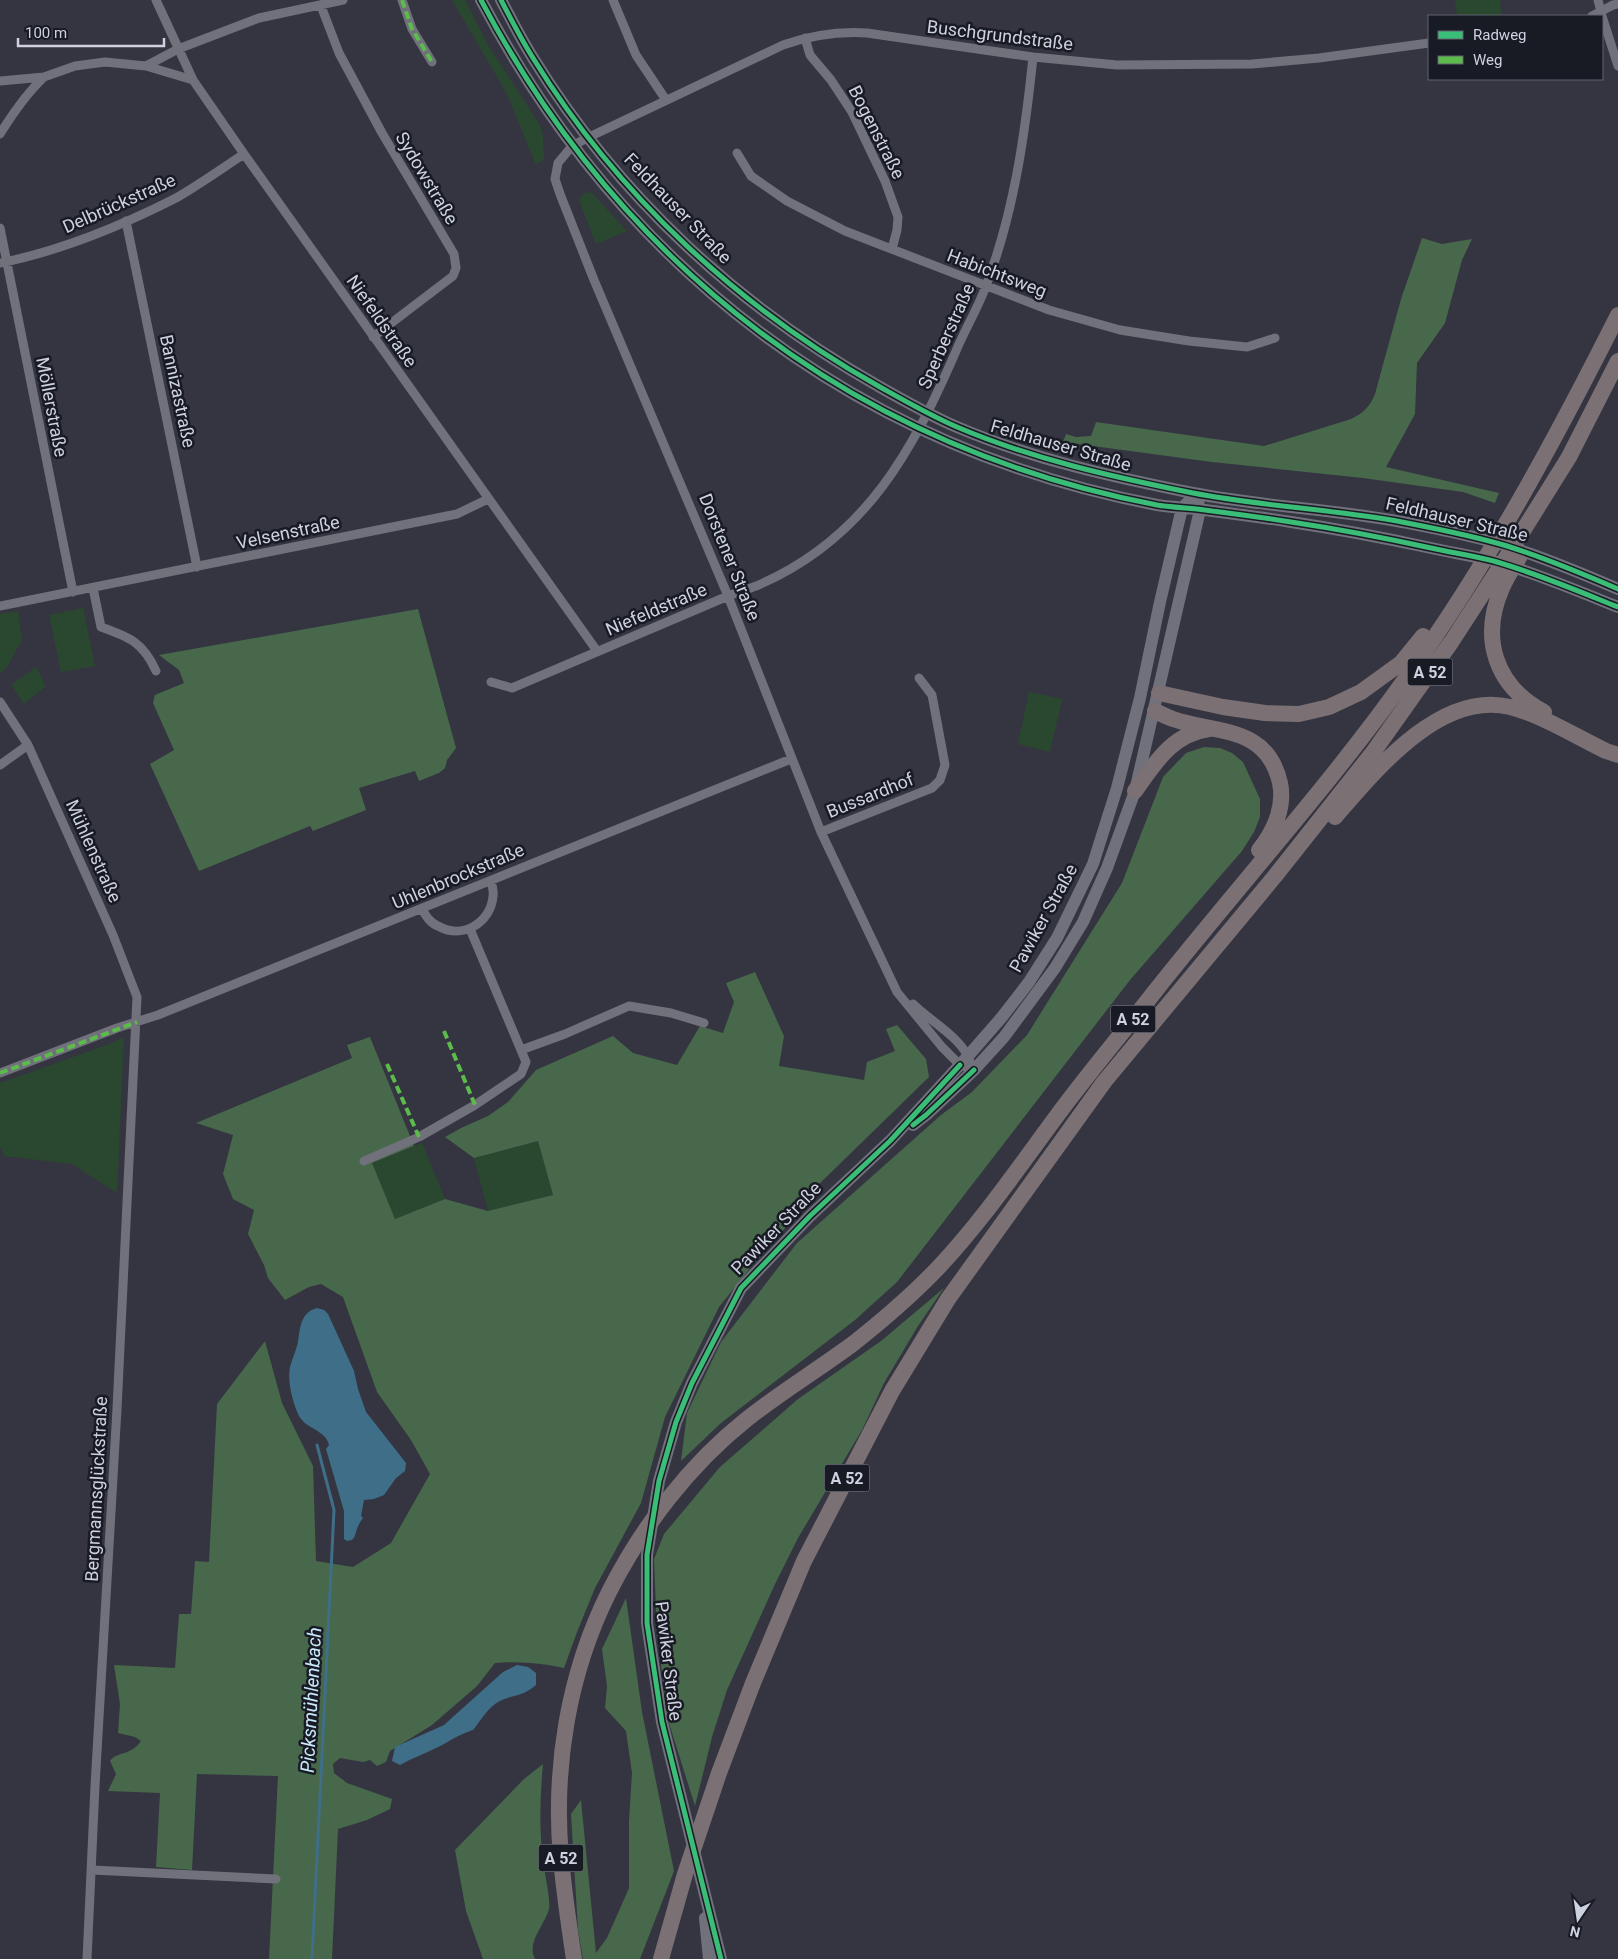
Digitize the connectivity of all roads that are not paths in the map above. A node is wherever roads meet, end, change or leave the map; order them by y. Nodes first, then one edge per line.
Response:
1 (156, 0) edge
2 (343, 0) edge
3 (402, 0) edge
4 (481, 0) edge
5 (501, 0) edge
6 (613, 0) edge
7 (1598, 0) edge
8 (1616, 5) edge
9 (321, 6) junction
10 (1599, 15) edge
11 (1603, 26) edge
12 (805, 38) junction
13 (1428, 43) edge
14 (178, 49) junction
15 (1033, 57) junction
16 (432, 62) dead end
17 (146, 66) junction
18 (1618, 66) edge
19 (44, 77) junction
20 (193, 80) junction
21 (0, 81) edge
22 (666, 100) junction
23 (0, 134) edge
24 (588, 138) junction
25 (572, 146) junction
26 (737, 153) dead end
27 (244, 154) junction
28 (126, 221) junction
29 (0, 228) edge
30 (892, 249) junction
31 (3, 262) edge
32 (986, 287) junction
33 (1618, 315) edge
34 (373, 337) junction
35 (1274, 338) dead end
36 (1618, 361) edge
37 (929, 413) junction
38 (920, 429) junction
39 (1569, 457) junction
40 (1196, 494) junction
41 (488, 498) junction
42 (1182, 508) junction
43 (1200, 510) junction
44 (197, 567) junction
45 (1476, 574) junction
46 (93, 588) junction
47 (1618, 589) edge
48 (73, 592) junction
49 (728, 596) junction
50 (0, 606) edge
51 (1618, 607) edge
52 (597, 651) junction
53 (156, 671) dead end
54 (919, 678) dead end
55 (491, 682) dead end
56 (1159, 693) junction
57 (1140, 698) junction
58 (0, 702) edge
59 (1155, 711) junction
60 (1218, 728) junction
61 (28, 745) junction
62 (1618, 747) edge
63 (1618, 755) edge
64 (792, 759) junction
65 (0, 765) edge
66 (1135, 791) junction
67 (822, 832) junction
68 (1275, 876) junction
69 (491, 880) junction
70 (422, 909) junction
71 (470, 929) junction
72 (1202, 932) junction
73 (892, 982) junction
74 (137, 1022) junction
75 (704, 1024) dead end
76 (521, 1050) junction
77 (964, 1060) junction
78 (974, 1070) junction
79 (0, 1073) edge
80 (890, 1141) junction
81 (364, 1161) dead end
82 (92, 1870) junction
83 (701, 1878) junction
84 (276, 1879) dead end
85 (87, 1959) edge
86 (574, 1959) edge
87 (661, 1959) edge
88 (709, 1959) edge
89 (721, 1959) edge

1 - 14 street, Niefeldstraße
2 - 9 street
3 - 16 street
4 - 25 main road
5 - 24 main road
6 - 22 street
7 - 10 street
8 - 10 street
9 - 14 street
9 - 34 street, Sydowstraße
11 - 18 street
12 - 15 street, Buschgrundstraße
12 - 22 street, Buschgrundstraße
12 - 30 street, Bogenstraße
13 - 15 street, Buschgrundstraße
14 - 17 street
14 - 20 street, Niefeldstraße
15 - 32 street, Sperberstraße
17 - 19 street
17 - 20 street
19 - 21 street
19 - 23 street
20 - 27 street, Niefeldstraße
22 - 24 street, Buschgrundstraße
24 - 25 street, Dorstener Straße
24 - 37 main road, Feldhauser Straße
25 - 38 main road, Feldhauser Straße
25 - 49 street, Dorstener Straße
26 - 30 street, Habichtsweg
27 - 28 street, Delbrückstraße
27 - 34 street, Niefeldstraße
28 - 31 street, Delbrückstraße
28 - 44 street, Bannizastraße
29 - 31 street, Möllerstraße
30 - 32 street, Habichtsweg
31 - 48 street, Möllerstraße
32 - 35 street, Habichtsweg
32 - 37 street, Sperberstraße
33 - 45 highway, A 52
34 - 41 street, Niefeldstraße
36 - 39 highway, A 52
37 - 38 street, Sperberstraße
37 - 40 main road, Feldhauser Straße
38 - 42 main road, Feldhauser Straße
38 - 49 street, Sperberstraße
39 - 62 highway
39 - 68 highway, A 52
40 - 42 main road
40 - 43 main road, Pawiker Straße
40 - 47 main road, Feldhauser Straße
41 - 44 street, Velsenstraße
41 - 52 street, Niefeldstraße
42 - 43 main road, Feldhauser Straße
42 - 57 main road, Pawiker Straße
43 - 51 main road, Feldhauser Straße
43 - 56 main road, Pawiker Straße
44 - 46 street, Velsenstraße
45 - 56 highway
45 - 72 highway, A 52
46 - 48 street, Velsenstraße
46 - 53 street
48 - 50 street, Velsenstraße
49 - 52 street, Niefeldstraße
49 - 64 street, Dorstener Straße
52 - 55 street, Niefeldstraße
54 - 67 street, Bussardhof
56 - 57 main road
56 - 59 main road, Pawiker Straße
57 - 59 main road
57 - 77 main road, Pawiker Straße
58 - 61 street, Mühlenstraße
59 - 60 highway
59 - 66 main road, Pawiker Straße
60 - 66 highway
60 - 72 highway
61 - 65 street
61 - 74 street, Mühlenstraße
63 - 68 highway
64 - 67 street, Dorstener Straße
64 - 69 street, Uhlenbrockstraße
66 - 78 main road, Pawiker Straße
67 - 73 street, Dorstener Straße
68 - 87 highway, A 52
69 - 70 street, Uhlenbrockstraße
69 - 71 street
70 - 71 street
70 - 74 street, Uhlenbrockstraße
71 - 76 street
72 - 86 highway, A 52
73 - 77 street, Dorstener Straße
73 - 77 street, Dorstener Straße
74 - 79 street, Uhlenbrockstraße
74 - 82 street, Bergmannsglückstraße
75 - 76 street
76 - 81 street
77 - 78 street, Dorstener Straße
77 - 80 main road, Pawiker Straße
78 - 80 main road, Pawiker Straße
80 - 83 main road, Pawiker Straße
82 - 84 street
82 - 85 street, Bergmannsglückstraße
83 - 88 main road, Pawiker Straße
83 - 89 main road, Pawiker Straße

